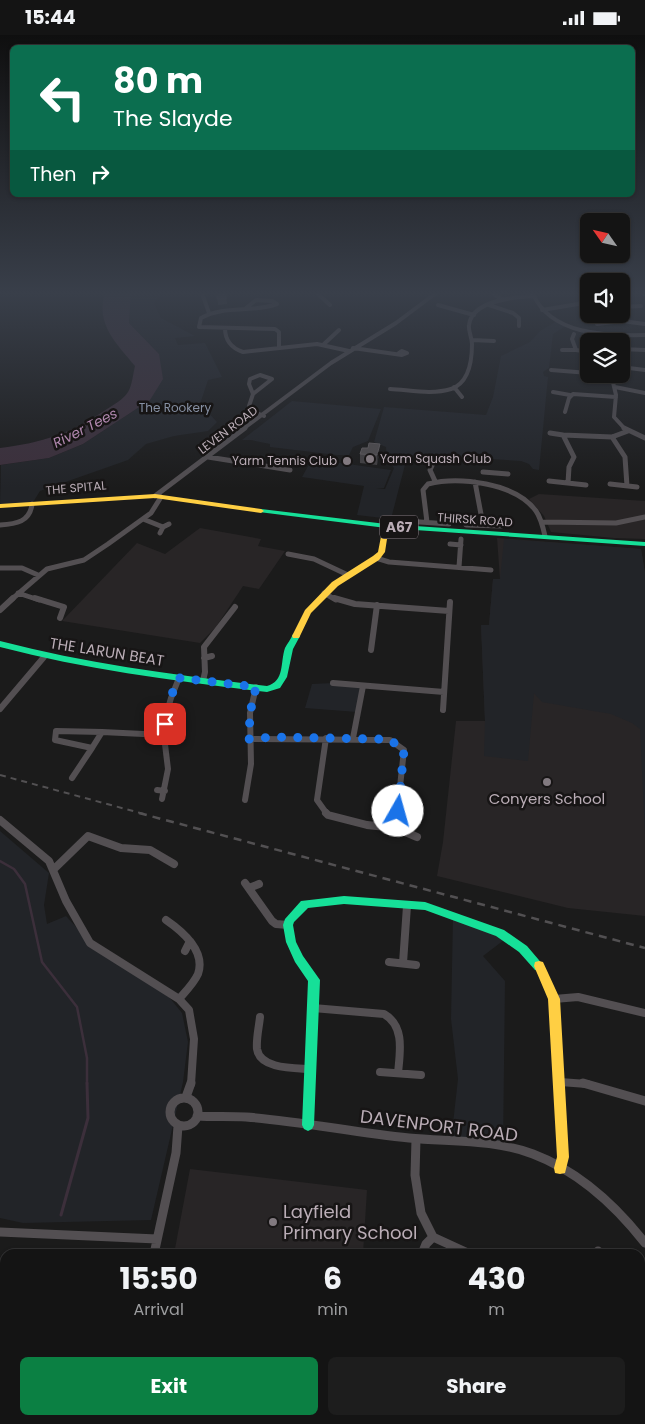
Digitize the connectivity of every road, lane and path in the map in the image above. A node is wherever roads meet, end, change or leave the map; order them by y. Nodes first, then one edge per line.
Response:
1 (341, 358) edge
2 (470, 358) edge
3 (630, 368) edge
4 (551, 370) dead end
5 (645, 370) edge
6 (580, 372) edge
7 (614, 383) edge
8 (388, 384) dead end
9 (454, 387) junction
10 (615, 387) junction
11 (553, 392) dead end
12 (645, 393) edge
13 (253, 394) junction
14 (570, 395) junction
15 (616, 397) junction
16 (468, 398) dead end
17 (566, 406) junction
18 (573, 407) dead end
19 (565, 412) dead end
20 (264, 416) junction
21 (628, 431) junction
22 (550, 433) dead end
23 (563, 435) junction
24 (612, 437) junction
25 (645, 438) edge
26 (208, 457) junction
27 (434, 461) dead end
28 (422, 468) dead end
29 (290, 470) dead end
30 (430, 470) junction
31 (483, 472) dead end
32 (496, 473) junction
33 (508, 474) dead end
34 (435, 481) junction
35 (549, 481) dead end
36 (475, 482) junction
37 (568, 483) junction
38 (610, 484) dead end
39 (586, 485) dead end
40 (497, 486) junction
41 (627, 486) junction
42 (637, 487) dead end
43 (158, 496) junction
44 (32, 504) junction
45 (0, 506) edge
46 (645, 517) edge
47 (143, 519) junction
48 (542, 521) junction
49 (427, 522) junction
50 (389, 523) junction
51 (169, 524) dead end
52 (449, 524) dead end
53 (0, 525) edge
54 (466, 525) dead end
55 (483, 525) junction
56 (502, 526) dead end
57 (163, 527) junction
58 (160, 533) dead end
59 (545, 536) junction
60 (645, 543) edge
61 (450, 544) dead end
62 (288, 554) dead end
63 (376, 558) junction
64 (459, 567) junction
65 (0, 568) edge
66 (492, 570) dead end
67 (38, 575) junction
68 (348, 575) junction
69 (18, 593) junction
70 (324, 593) junction
71 (450, 602) dead end
72 (377, 605) junction
73 (0, 609) edge
74 (234, 611) dead end
75 (449, 611) junction
76 (60, 618) dead end
77 (0, 644) edge
78 (371, 649) dead end
79 (212, 656) dead end
80 (44, 657) junction
81 (204, 658) junction
82 (180, 678) junction
83 (203, 681) junction
84 (333, 683) dead end
85 (363, 686) junction
86 (256, 687) junction
87 (444, 692) junction
88 (0, 709) edge
89 (443, 710) dead end
90 (103, 731) junction
91 (164, 735) junction
92 (326, 738) junction
93 (353, 738) junction
94 (249, 739) junction
95 (92, 748) junction
96 (72, 778) dead end
97 (156, 790) dead end
98 (165, 791) junction
99 (162, 799) dead end
100 (245, 800) dead end
101 (0, 820) edge
102 (396, 827) junction
103 (417, 837) dead end
104 (174, 864) dead end
105 (53, 870) junction
106 (259, 884) dead end
107 (407, 906) junction
108 (166, 920) dead end
109 (288, 925) junction
110 (190, 941) junction
111 (185, 951) dead end
112 (389, 962) dead end
113 (403, 963) junction
114 (416, 965) dead end
115 (179, 999) junction
116 (554, 999) junction
117 (313, 1007) junction
118 (645, 1013) edge
119 (260, 1017) dead end
120 (309, 1069) junction
121 (380, 1072) dead end
122 (398, 1073) junction
123 (421, 1075) dead end
124 (560, 1082) junction
125 (186, 1097) junction
126 (645, 1101) edge
127 (197, 1116) junction
128 (308, 1125) junction
129 (178, 1126) junction
130 (416, 1139) junction
131 (560, 1168) junction
132 (0, 1232) edge
133 (433, 1237) junction
134 (157, 1239) junction
135 (645, 1243) edge
136 (155, 1249) edge
137 (424, 1249) edge
138 (459, 1249) edge

1 - 20 street, LEVEN ROAD
2 - 9 street
3 - 5 street
4 - 6 street
7 - 10 street
8 - 9 street
9 - 16 street
10 - 12 street
10 - 15 street
11 - 14 street
13 - 13 street
13 - 20 street
14 - 15 street
14 - 17 street
15 - 21 street
17 - 18 street
17 - 19 street
20 - 26 street, LEVEN ROAD
21 - 24 street
21 - 25 street
22 - 23 street
23 - 24 street
23 - 37 street
24 - 41 street
26 - 29 street
26 - 43 street, LEVEN ROAD
27 - 30 street
28 - 30 street
30 - 34 street
31 - 32 street
32 - 33 street
32 - 40 street
34 - 36 street
34 - 49 street
35 - 37 street
36 - 40 street
36 - 55 street
37 - 39 street
38 - 41 street
40 - 48 street
41 - 42 street
43 - 44 street, THE SPITAL / A67
43 - 47 street, LEVEN ROAD
43 - 50 street, THIRSK ROAD / A67
44 - 45 street, THE SPITAL / A67
44 - 53 street
46 - 48 street
47 - 57 street
47 - 67 street, LEVEN ROAD
48 - 59 street
49 - 50 street
49 - 52 street
50 - 59 street, THIRSK ROAD / A67
50 - 63 street
51 - 57 street
54 - 55 street
55 - 56 street
57 - 58 street
59 - 60 street, THIRSK ROAD / A67
61 - 64 street
62 - 68 street
63 - 64 street
63 - 68 street, THE LARUN BEAT
64 - 66 street
65 - 67 street
67 - 69 street, LEVEN ROAD
68 - 70 street, THE LARUN BEAT
69 - 73 street, LEVEN ROAD
69 - 76 street
70 - 72 street
70 - 86 street, THE LARUN BEAT
71 - 75 street
72 - 75 street
72 - 78 street
74 - 81 street
75 - 87 street
77 - 80 street, THE LARUN BEAT
79 - 81 street
80 - 82 street, THE LARUN BEAT
80 - 88 street
81 - 83 street
82 - 83 street, THE LARUN BEAT
82 - 91 street
83 - 86 street, THE LARUN BEAT
84 - 85 street
85 - 87 street
85 - 93 street
86 - 94 street
87 - 89 street
90 - 91 street
90 - 95 street
90 - 95 street
91 - 98 street
92 - 93 street
92 - 94 street
92 - 102 street
93 - 102 street
94 - 100 street
95 - 96 street
97 - 98 street
98 - 99 street
101 - 105 street
102 - 103 street
104 - 105 street
105 - 115 street
106 - 109 street
107 - 109 street
107 - 113 street
107 - 116 street
108 - 110 street
109 - 117 street
110 - 111 street
110 - 115 street
112 - 113 street
113 - 114 street
115 - 125 street
116 - 118 street
116 - 124 street
117 - 120 street
117 - 122 street
119 - 120 street
120 - 128 street
121 - 122 street
122 - 123 street
124 - 126 street
124 - 131 street
125 - 127 street
125 - 129 street
127 - 128 street, DAVENPORT ROAD
127 - 129 street
128 - 130 street, DAVENPORT ROAD
129 - 134 street
130 - 131 street, DAVENPORT ROAD
130 - 133 street
131 - 135 street, DAVENPORT ROAD
132 - 134 street
133 - 137 street
133 - 138 street
134 - 136 street

